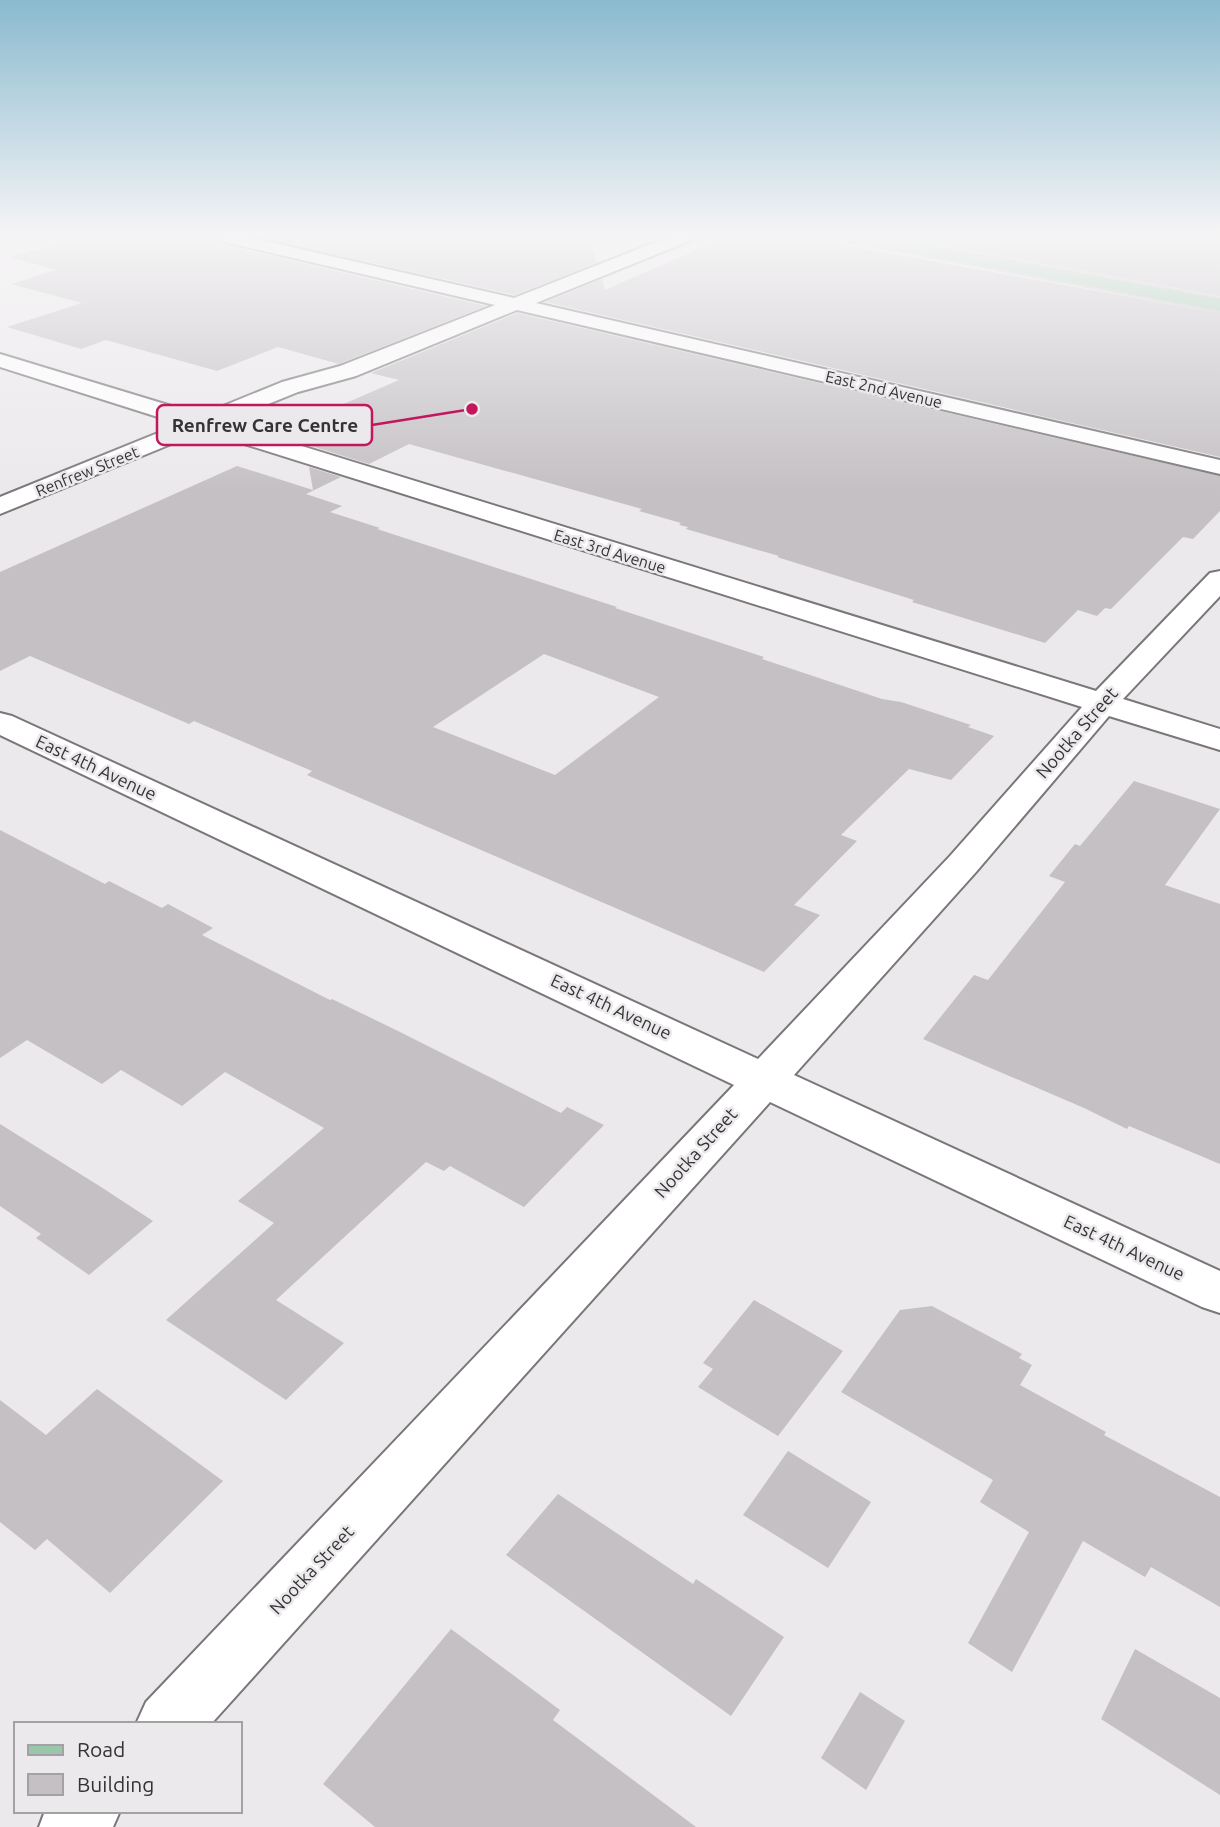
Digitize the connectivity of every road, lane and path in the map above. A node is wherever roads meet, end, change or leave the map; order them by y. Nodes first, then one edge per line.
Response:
1 (429, 321) edge
2 (474, 321) edge
3 (592, 321) edge
4 (0, 360) edge
5 (290, 387) junction
6 (202, 423) junction
7 (1220, 467) edge
8 (0, 506) edge
9 (1220, 579) edge
10 (1102, 704) junction
11 (0, 723) edge
12 (1220, 740) edge
13 (765, 1078) junction
14 (1220, 1293) edge
15 (170, 1722) edge
16 (85, 1813) edge
17 (72, 1827) edge

1 - 5 street, Renfrew Street
2 - 5 street, Renfrew Street
3 - 7 street, East 2nd Avenue
4 - 6 street, East 3rd Avenue
5 - 6 street, Renfrew Street
6 - 8 street, Renfrew Street
6 - 10 street, East 3rd Avenue
9 - 10 street, Nootka Street
10 - 12 street, East 3rd Avenue
10 - 13 street, Nootka Street
11 - 13 street, East 4th Avenue
13 - 14 street, East 4th Avenue
13 - 15 street, Nootka Street
16 - 17 street

